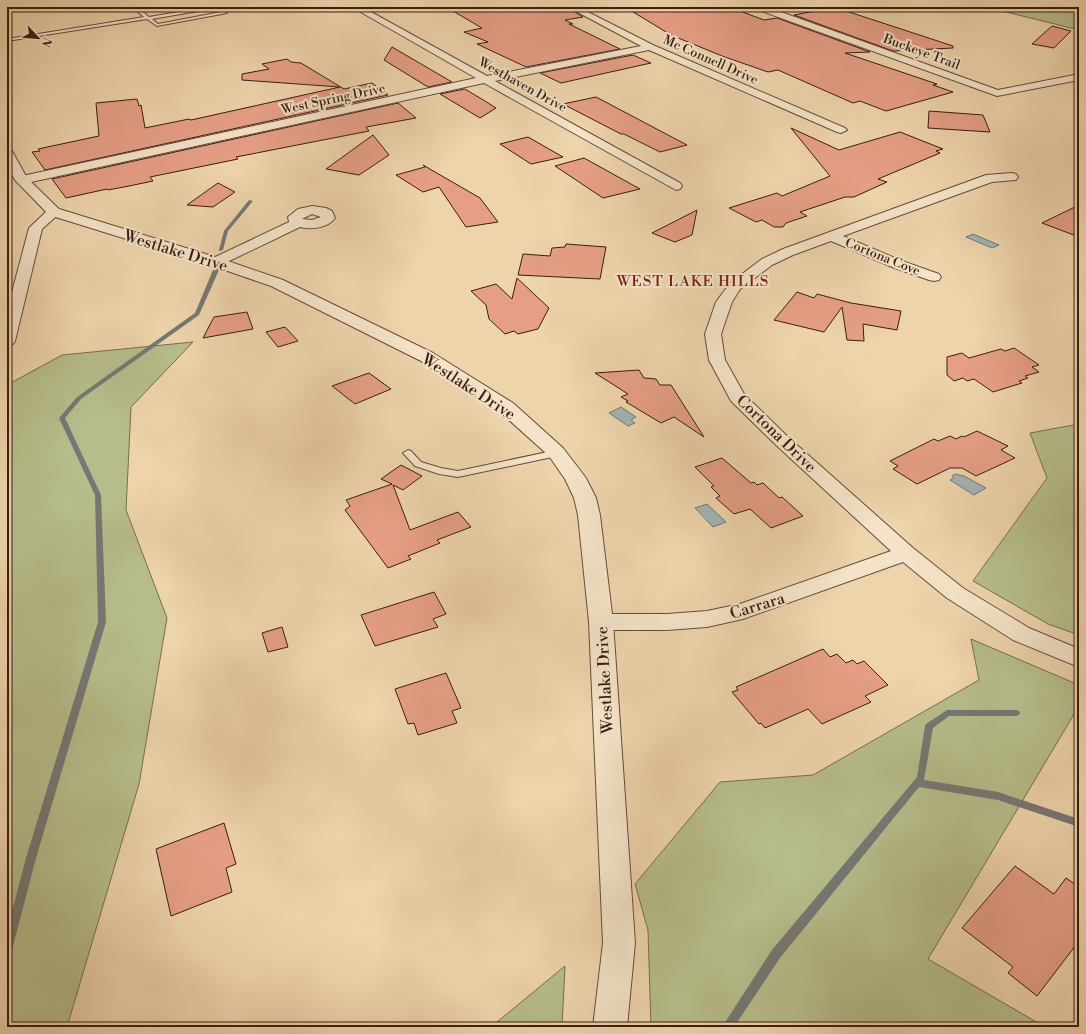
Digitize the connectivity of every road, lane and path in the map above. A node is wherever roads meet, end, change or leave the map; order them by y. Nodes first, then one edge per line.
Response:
1 (134, 7) edge
2 (356, 7) edge
3 (572, 7) edge
4 (759, 7) edge
5 (148, 18) junction
6 (7, 40) edge
7 (650, 47) junction
8 (1079, 77) edge
9 (486, 79) junction
10 (841, 130) dead end
11 (7, 154) edge
12 (1012, 177) dead end
13 (22, 180) junction
14 (676, 186) dead end
15 (54, 212) junction
16 (299, 223) dead end
17 (831, 236) junction
18 (216, 262) junction
19 (934, 276) dead end
20 (7, 341) edge
21 (408, 453) dead end
22 (557, 454) junction
23 (906, 553) junction
24 (601, 622) junction
25 (1079, 658) edge
26 (610, 1027) edge

1 - 5 lane
2 - 9 street, Westhaven Drive
3 - 7 street, Mc Connell Drive
4 - 8 street, Buckeye Trail
5 - 5 lane
5 - 6 lane
7 - 9 street, West Spring Drive
7 - 10 street, Mc Connell Drive
9 - 13 street, West Spring Drive
9 - 14 street, Westhaven Drive
11 - 13 street, Westlake Drive
12 - 17 street, Cortona Drive
13 - 15 street, Westlake Drive
15 - 18 street, Westlake Drive
15 - 20 street
16 - 18 street
17 - 19 street, Cortona Cove
17 - 23 street, Cortona Drive
18 - 22 street, Westlake Drive
21 - 22 lane
22 - 24 street, Westlake Drive
23 - 24 street, Carrara
23 - 25 street, Cortona Drive
24 - 26 street, Westlake Drive

